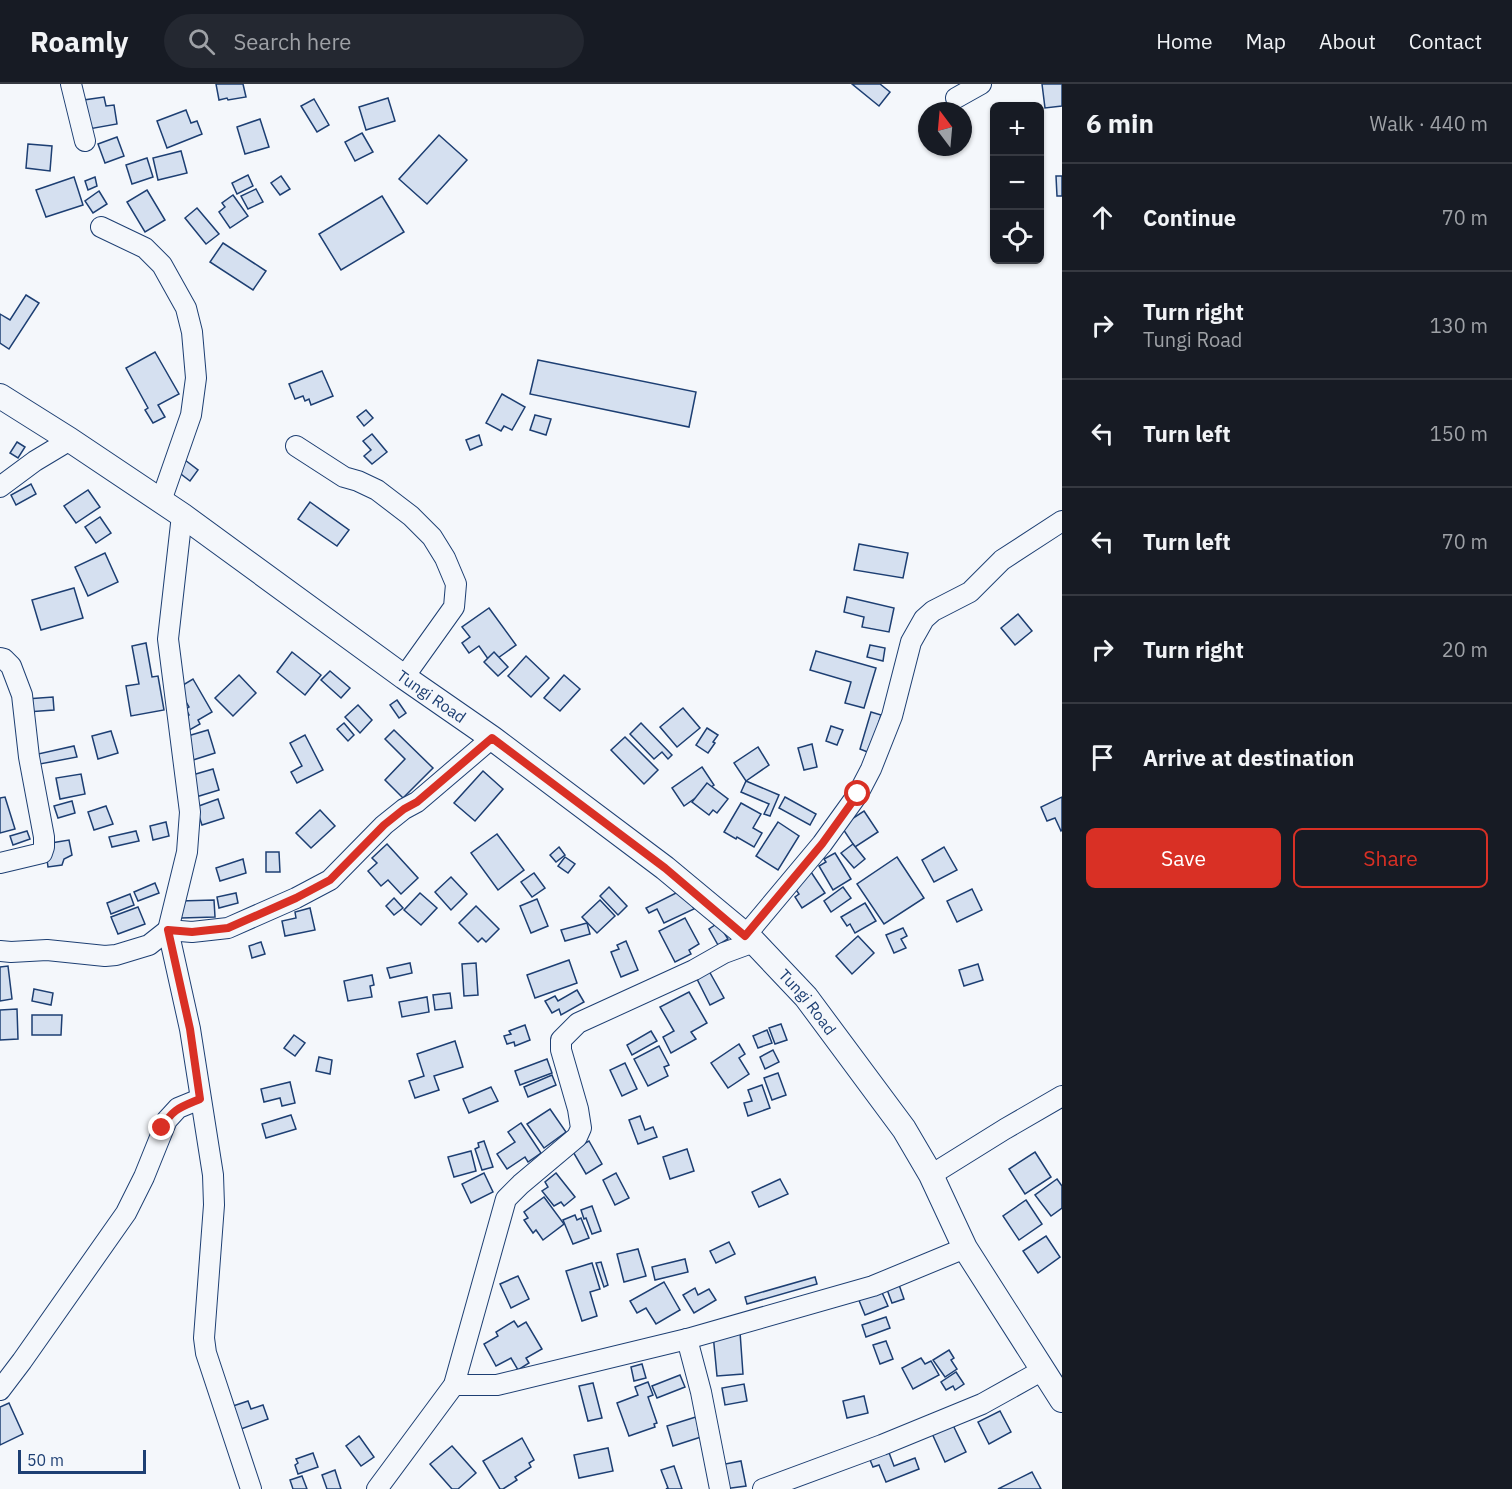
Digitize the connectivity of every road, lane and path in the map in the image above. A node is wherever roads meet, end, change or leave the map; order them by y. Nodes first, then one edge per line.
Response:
1 (71, 84) edge
2 (981, 84) edge
3 (956, 98) dead end
4 (85, 141) dead end
5 (100, 227) dead end
6 (0, 396) edge
7 (70, 440) junction
8 (296, 446) dead end
9 (0, 487) edge
10 (160, 501) junction
11 (182, 515) junction
12 (1062, 522) edge
13 (0, 658) edge
14 (404, 677) junction
15 (492, 738) junction
16 (0, 863) edge
17 (168, 930) junction
18 (750, 939) junction
19 (0, 951) edge
20 (1062, 1096) edge
21 (200, 1099) junction
22 (931, 1175) junction
23 (965, 1248) junction
24 (687, 1339) junction
25 (1043, 1370) junction
26 (454, 1385) junction
27 (0, 1390) edge
28 (1061, 1396) edge
29 (251, 1489) edge
30 (377, 1489) edge
31 (720, 1489) edge
32 (763, 1489) edge

1 - 4 street
2 - 3 street
5 - 10 street
6 - 7 main road, Tungi Road
7 - 9 street
7 - 10 main road, Tungi Road
8 - 14 street
10 - 11 main road, Tungi Road
11 - 14 main road, Tungi Road
11 - 17 street
12 - 18 street
13 - 16 street
14 - 15 main road, Tungi Road
15 - 17 street
15 - 18 main road, Tungi Road
17 - 19 street
17 - 21 street
18 - 22 main road, Tungi Road
18 - 26 street
20 - 22 street
21 - 27 street
21 - 29 street
22 - 23 main road, Tungi Road
23 - 24 street
23 - 25 main road, Tungi Road
24 - 26 street
24 - 31 street
25 - 28 main road, Tungi Road
25 - 32 street
26 - 30 street

